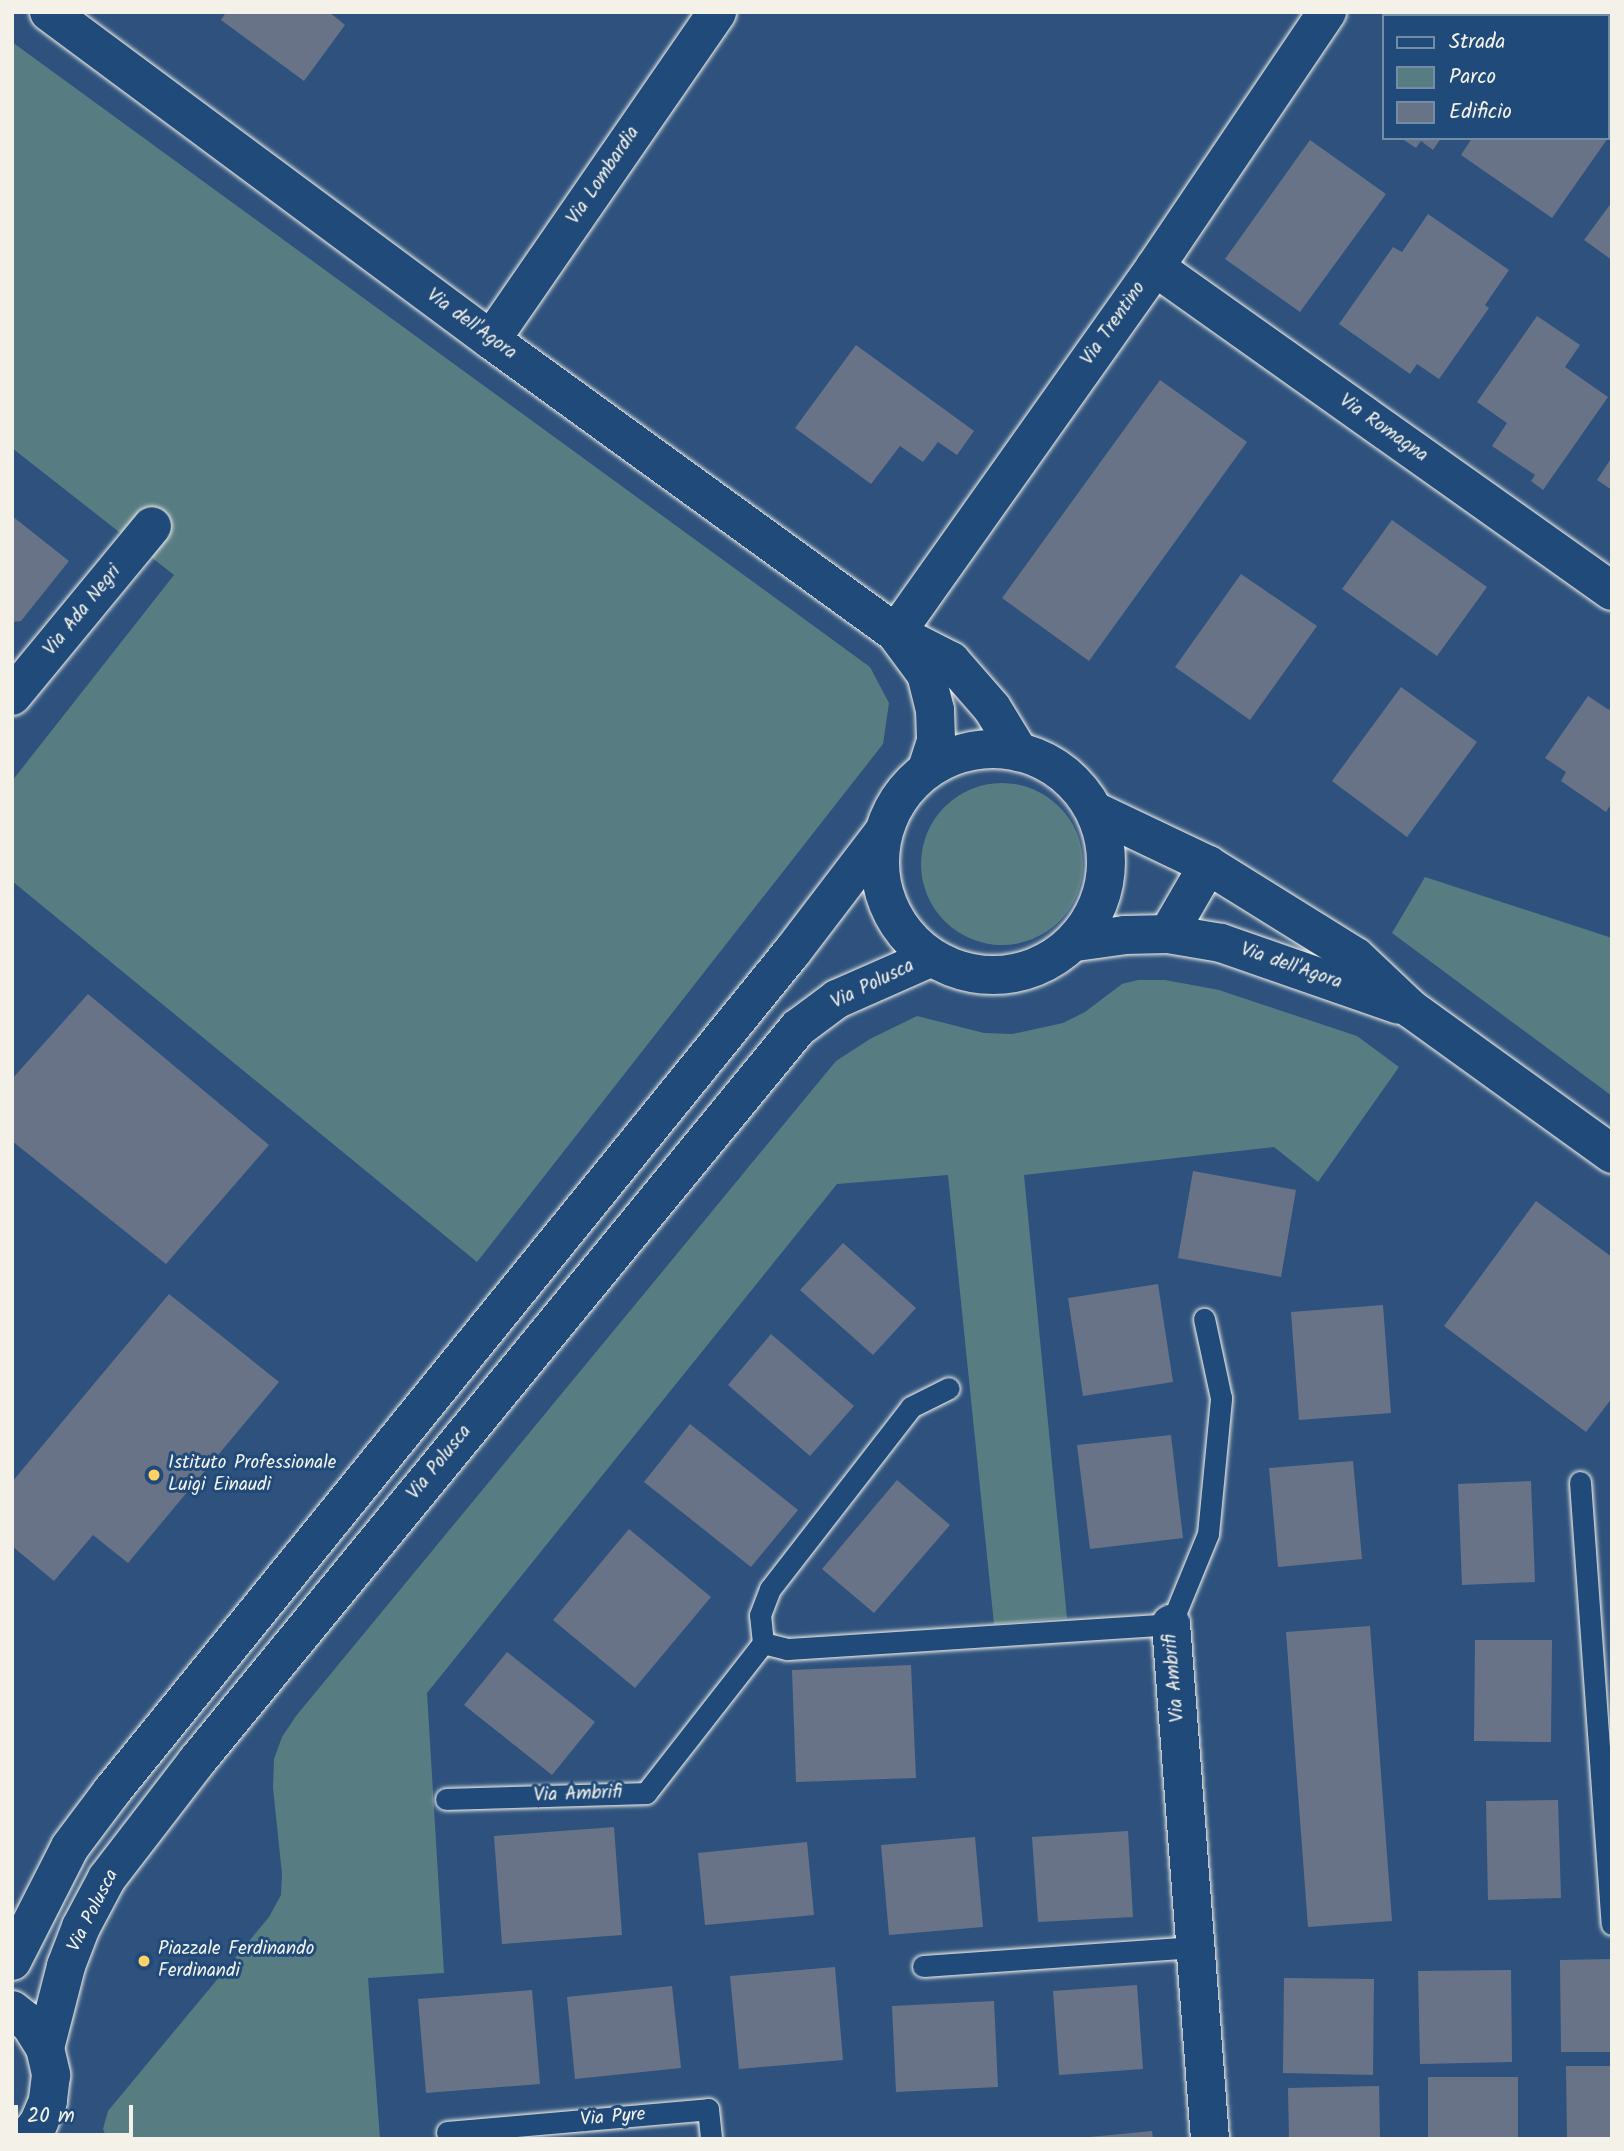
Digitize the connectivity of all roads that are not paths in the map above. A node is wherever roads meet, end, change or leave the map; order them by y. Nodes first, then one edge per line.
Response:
1 (49, 12) edge
2 (717, 12) edge
3 (1327, 12) edge
4 (1155, 267) junction
5 (491, 340) junction
6 (152, 526) dead end
7 (1612, 591) edge
8 (896, 633) junction
9 (25, 668) edge
10 (12, 696) edge
11 (1018, 751) junction
12 (927, 769) junction
13 (1095, 811) junction
14 (882, 834) junction
15 (1208, 865) junction
16 (1168, 934) junction
17 (1076, 942) junction
18 (930, 958) junction
19 (1411, 1009) junction
20 (1612, 1154) edge
21 (1204, 1319) dead end
22 (949, 1388) dead end
23 (1580, 1482) dead end
24 (1601, 1607) edge
25 (1171, 1624) junction
26 (763, 1643) junction
27 (446, 1799) dead end
28 (1612, 1924) edge
29 (1195, 1947) junction
30 (12, 1961) edge
31 (923, 1966) dead end
32 (12, 2010) edge
33 (45, 2048) junction
34 (48, 2101) junction
35 (447, 2133) dead end
36 (26, 2139) edge
37 (55, 2139) edge
38 (711, 2139) edge
39 (1210, 2139) edge

1 - 5 street, Via dell'Agora
2 - 5 street, Via Lombardia
3 - 4 street, Via Trentino
4 - 7 street, Via Romagna
4 - 8 street, Via Trentino
5 - 8 street, Via dell'Agora
6 - 9 street, Via Ada Negri
8 - 11 street, Via dell'Agora
8 - 12 street, Via dell'Agora
9 - 10 street, Via Ada Negri
11 - 12 street, Via dell'Agora
11 - 13 street, Via dell'Agora
12 - 14 street, Via dell'Agora
13 - 15 street, Via dell'Agora
13 - 17 street, Via dell'Agora
14 - 18 street, Via dell'Agora
14 - 30 street
15 - 16 street
15 - 19 street, Via dell'Agora
16 - 17 street, Via dell'Agora
16 - 19 street, Via dell'Agora
17 - 18 street, Via dell'Agora
18 - 33 street, Via Polusca
19 - 20 street, Via dell'Agora
21 - 25 lane
22 - 26 lane
23 - 24 lane
24 - 28 lane
25 - 26 lane, Via Ambrifi
25 - 29 street, Via Ambrifi
26 - 27 lane, Via Ambrifi
29 - 31 lane
29 - 39 street, Via Ambrifi
32 - 33 street, Via Polusca
33 - 34 street, Via Polusca
34 - 36 street, Via Polusca
34 - 37 street
35 - 38 lane, Via Pyre

